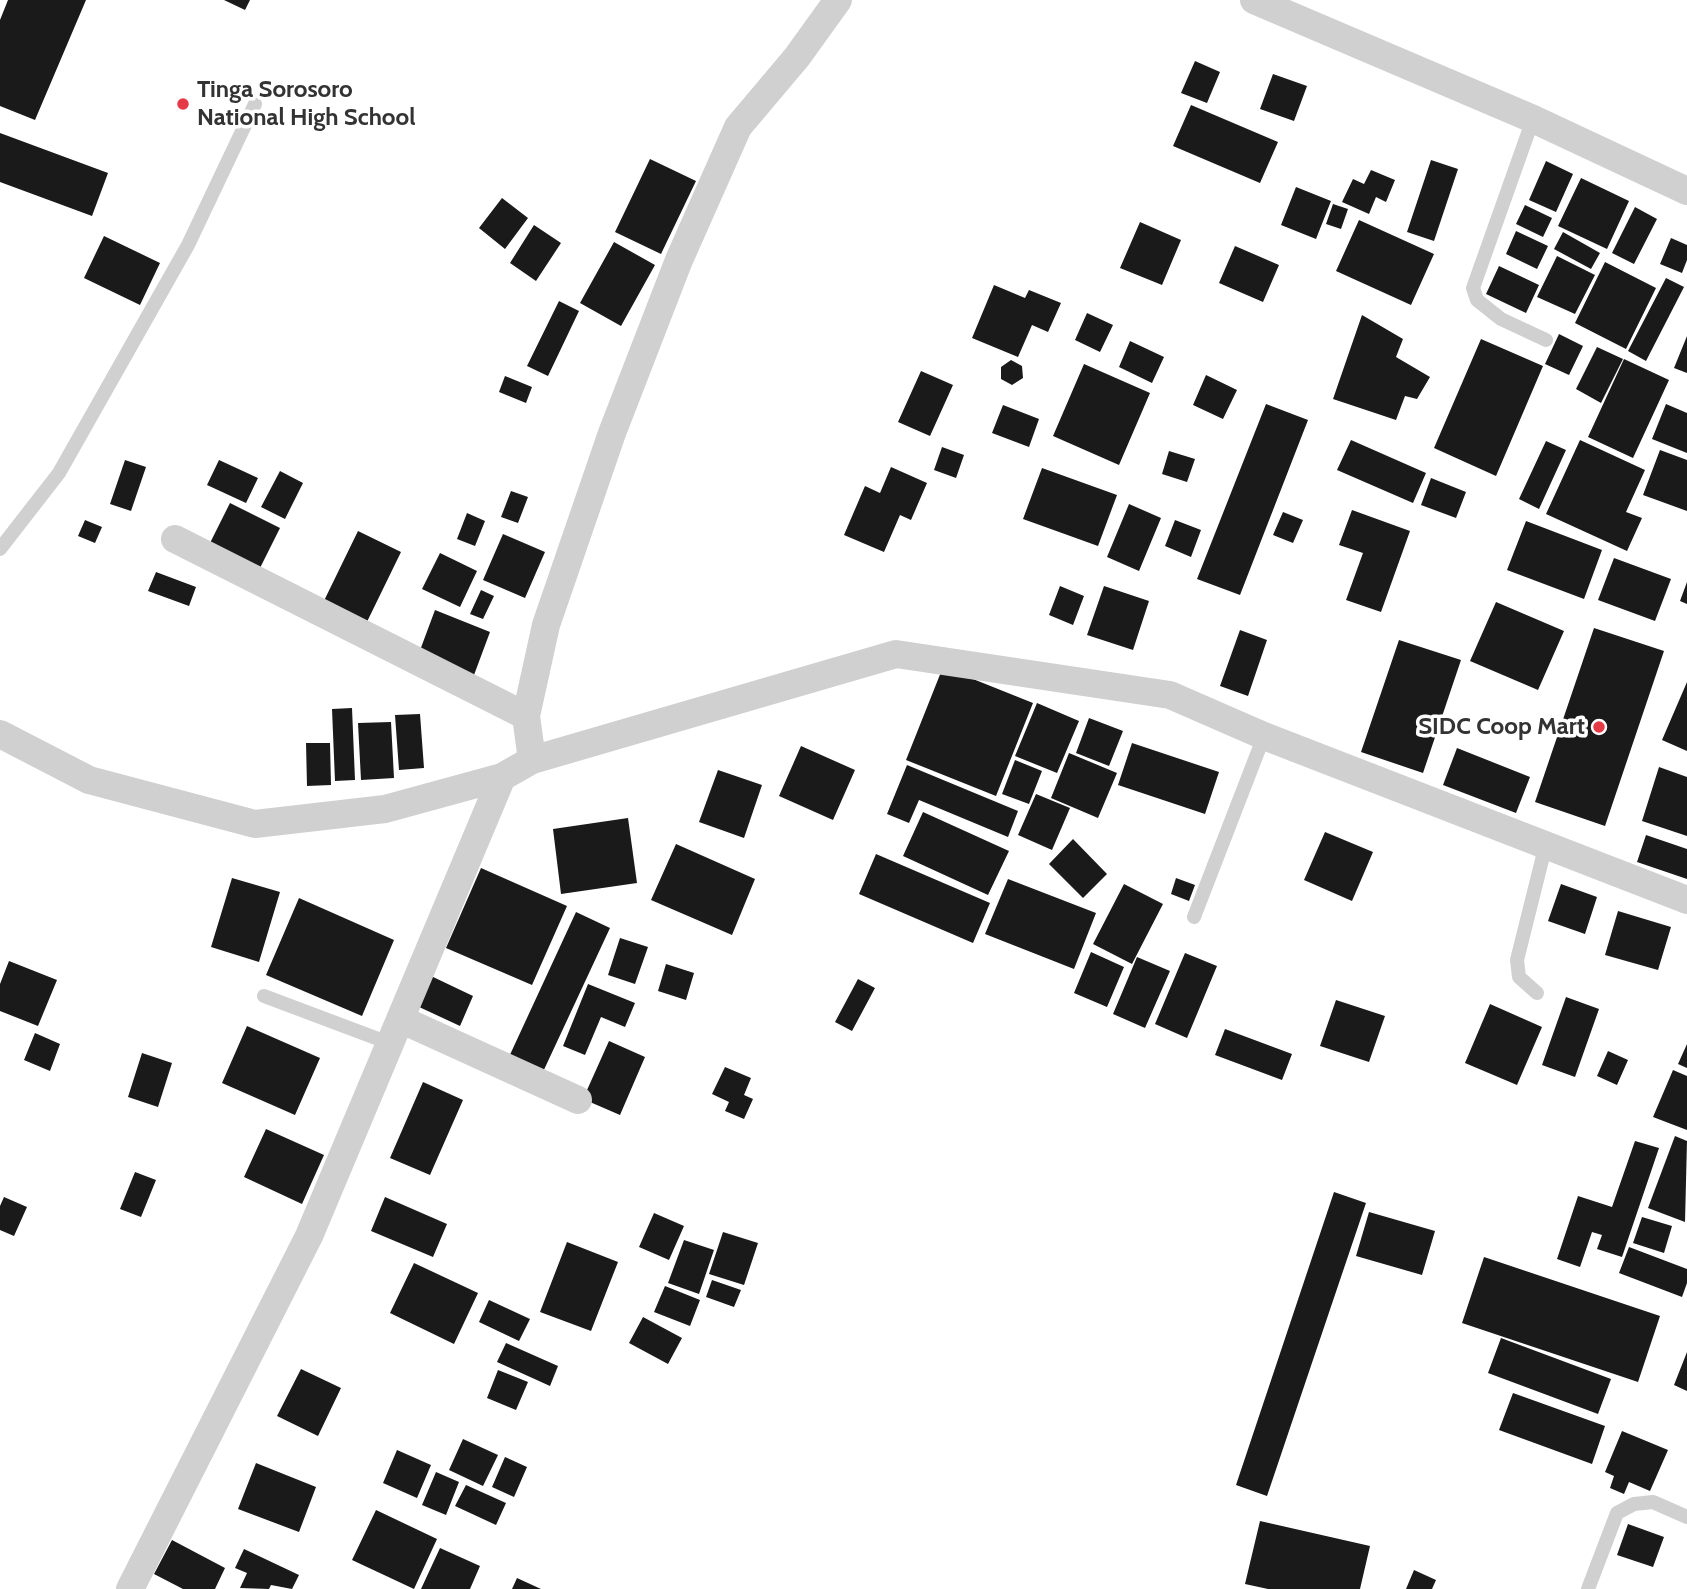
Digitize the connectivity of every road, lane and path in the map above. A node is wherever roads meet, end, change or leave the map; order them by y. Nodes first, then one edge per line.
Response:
1 (838, 0) edge
2 (1254, 0) edge
3 (256, 104) dead end
4 (1533, 119) junction
5 (1687, 191) edge
6 (1546, 340) dead end
7 (174, 539) dead end
8 (0, 549) edge
9 (526, 716) junction
10 (0, 734) edge
11 (1264, 736) junction
12 (532, 760) junction
13 (502, 777) junction
14 (1546, 844) junction
15 (1687, 900) edge
16 (1194, 917) dead end
17 (1538, 993) dead end
18 (264, 996) dead end
19 (395, 1031) junction
20 (578, 1100) dead end
21 (1687, 1517) edge
22 (130, 1589) edge
23 (1588, 1589) edge

1 - 9 street
2 - 4 street
3 - 8 lane
4 - 5 street
4 - 6 lane
7 - 9 street
9 - 12 street
10 - 13 street
11 - 12 street
11 - 14 street
11 - 16 lane
12 - 13 street
13 - 19 street
14 - 15 street
14 - 17 lane
18 - 19 lane
19 - 20 street
19 - 22 street
21 - 23 lane

